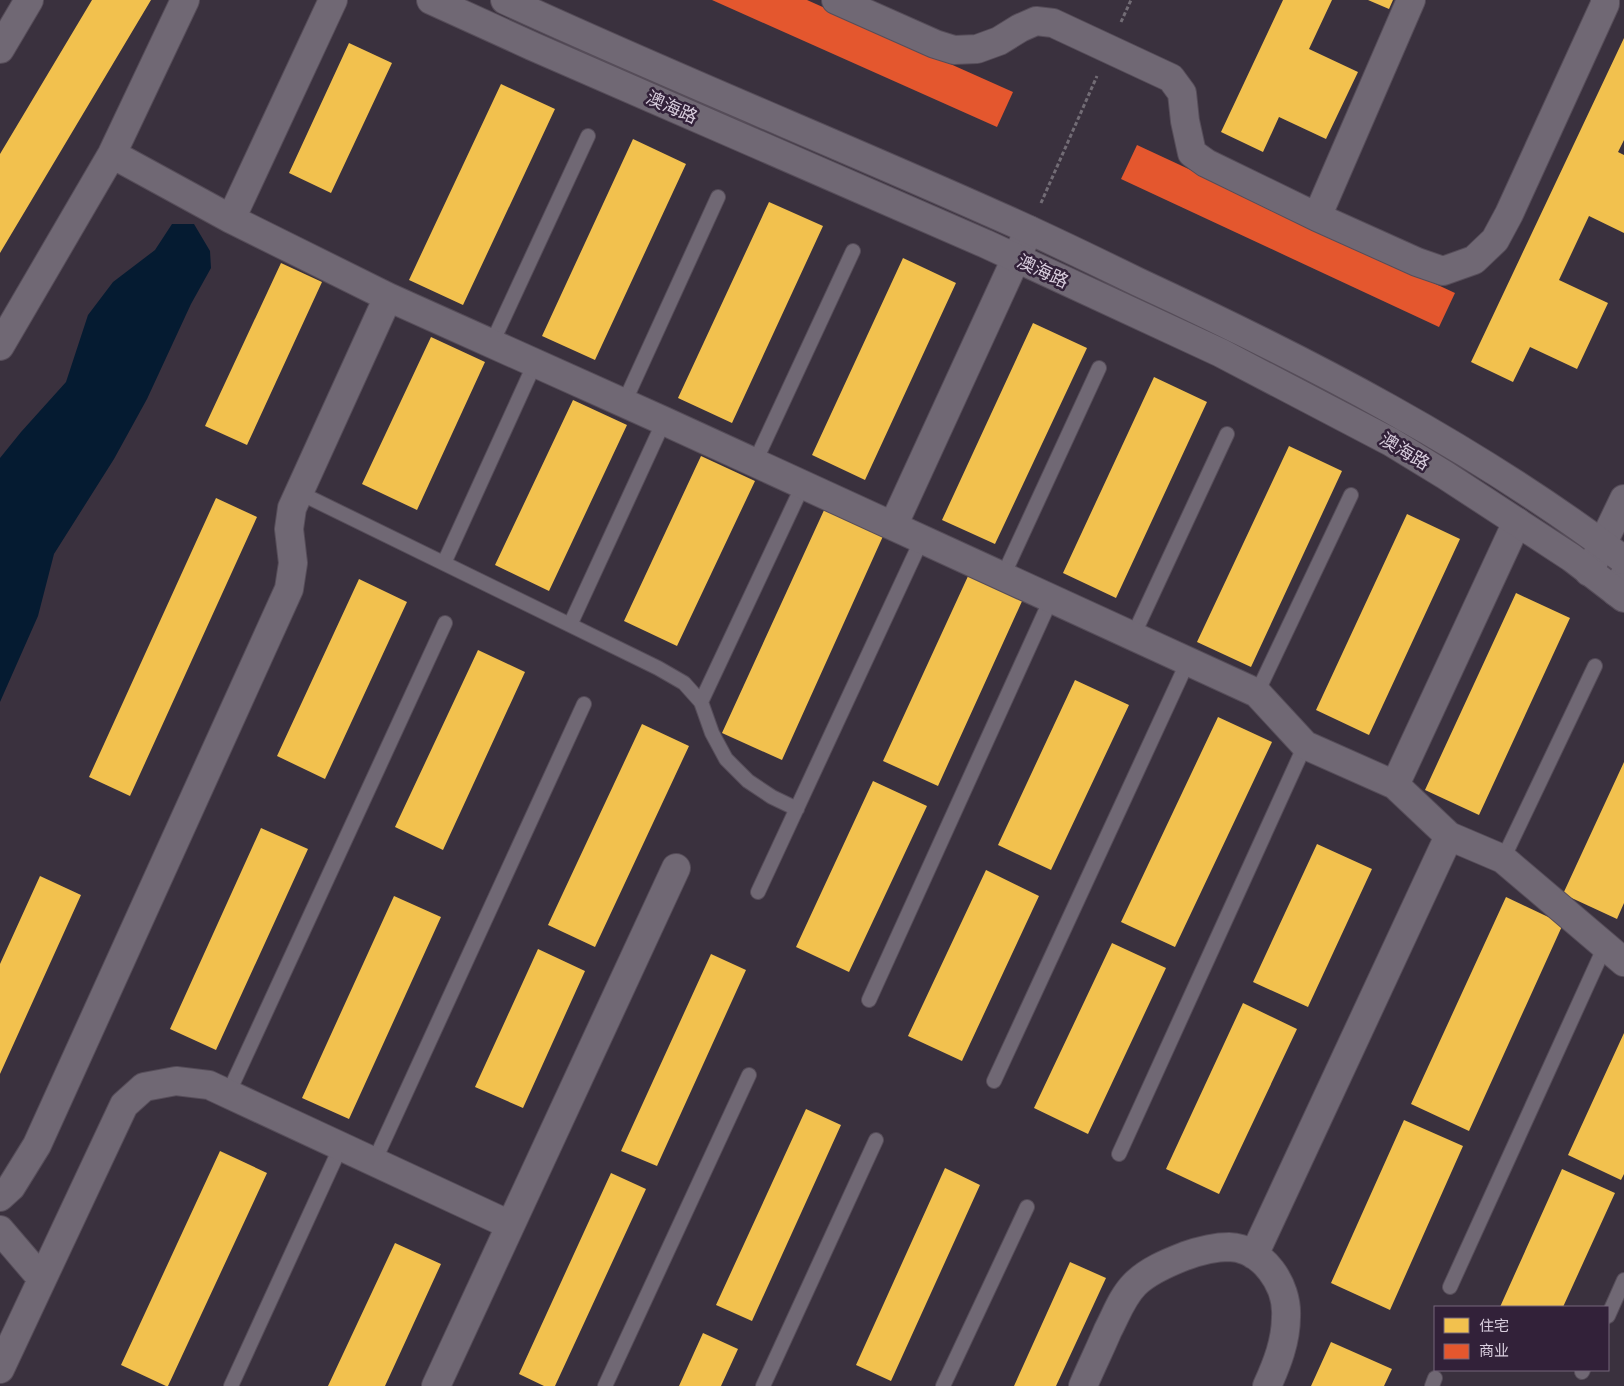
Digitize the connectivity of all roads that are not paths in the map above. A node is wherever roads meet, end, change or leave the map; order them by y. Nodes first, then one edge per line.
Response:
1 (29, 0) edge
2 (185, 0) edge
3 (333, 0) edge
4 (431, 0) edge
5 (505, 0) edge
6 (836, 0) edge
7 (1411, 0) edge
8 (1605, 0) edge
9 (0, 49) edge
10 (588, 136) dead end
11 (112, 154) junction
12 (718, 197) dead end
13 (1317, 217) junction
14 (231, 219) junction
15 (1029, 230) junction
16 (853, 251) dead end
17 (1016, 258) junction
18 (388, 297) junction
19 (492, 343) junction
20 (0, 346) edge
21 (535, 363) junction
22 (1100, 368) dead end
23 (624, 403) junction
24 (664, 421) junction
25 (1227, 434) dead end
26 (755, 462) junction
27 (803, 485) junction
28 (298, 492) junction
29 (1351, 495) dead end
30 (1624, 499) edge
31 (1517, 522) junction
32 (893, 526) junction
33 (922, 539) junction
34 (1602, 544) junction
35 (1624, 560) edge
36 (444, 563) junction
37 (1589, 572) junction
38 (1003, 576) junction
39 (1622, 589) edge
40 (1051, 599) junction
41 (445, 623) dead end
42 (570, 625) junction
43 (1133, 636) junction
44 (1188, 661) junction
45 (1595, 666) dead end
46 (1258, 693) junction
47 (701, 702) junction
48 (584, 704) dead end
49 (1305, 745) junction
50 (1395, 785) junction
51 (797, 809) junction
52 (1449, 836) junction
53 (1503, 859) junction
54 (676, 868) dead end
55 (758, 892) dead end
56 (1618, 952) edge
57 (869, 1000) dead end
58 (749, 1075) dead end
59 (994, 1081) dead end
60 (228, 1094) junction
61 (876, 1140) dead end
62 (341, 1146) junction
63 (1119, 1154) dead end
64 (374, 1162) junction
65 (0, 1197) edge
66 (1027, 1207) dead end
67 (510, 1226) junction
68 (0, 1230) edge
69 (1254, 1254) junction
70 (42, 1279) junction
71 (1624, 1280) edge
72 (1450, 1287) dead end
73 (1609, 1314) edge
74 (0, 1370) edge
75 (231, 1386) edge
76 (436, 1386) edge
77 (605, 1386) edge
78 (763, 1386) edge
79 (943, 1386) edge
80 (1083, 1386) edge
81 (1267, 1386) edge

1 - 9 street
2 - 11 street
3 - 14 street
4 - 17 street, 澳海路
5 - 15 street, 澳海路
6 - 13 street
7 - 13 street
8 - 13 street
10 - 19 lane
11 - 14 street
11 - 20 street
12 - 23 lane
14 - 18 street
15 - 17 street
15 - 34 street, 澳海路
16 - 26 lane
17 - 31 street, 澳海路
17 - 32 street
18 - 19 street
18 - 28 street
19 - 21 street
21 - 23 street
21 - 36 lane
22 - 38 lane
23 - 24 street
24 - 26 street
24 - 42 lane
25 - 43 lane
26 - 27 street
27 - 32 street
27 - 47 lane
28 - 36 lane
28 - 65 street
29 - 46 lane
30 - 34 street
31 - 37 street, 澳海路
31 - 50 street
32 - 33 street
33 - 38 street
33 - 51 lane
34 - 35 street, 澳海路
34 - 37 street
36 - 42 lane
37 - 39 street, 澳海路
38 - 40 street
40 - 43 street
40 - 57 lane
41 - 60 lane
42 - 47 lane
43 - 44 street
44 - 46 street
44 - 59 lane
45 - 53 lane
46 - 49 street
47 - 51 lane
48 - 64 lane
49 - 50 street
49 - 63 lane
50 - 52 street
51 - 55 lane
52 - 53 street
52 - 69 street
53 - 56 street
54 - 67 street
56 - 72 lane
58 - 77 lane
60 - 62 street
60 - 70 street
61 - 78 lane
62 - 64 street
62 - 75 lane
64 - 67 street
66 - 79 lane
67 - 76 street
68 - 70 street
69 - 80 street
69 - 81 street
70 - 74 street
71 - 73 lane

